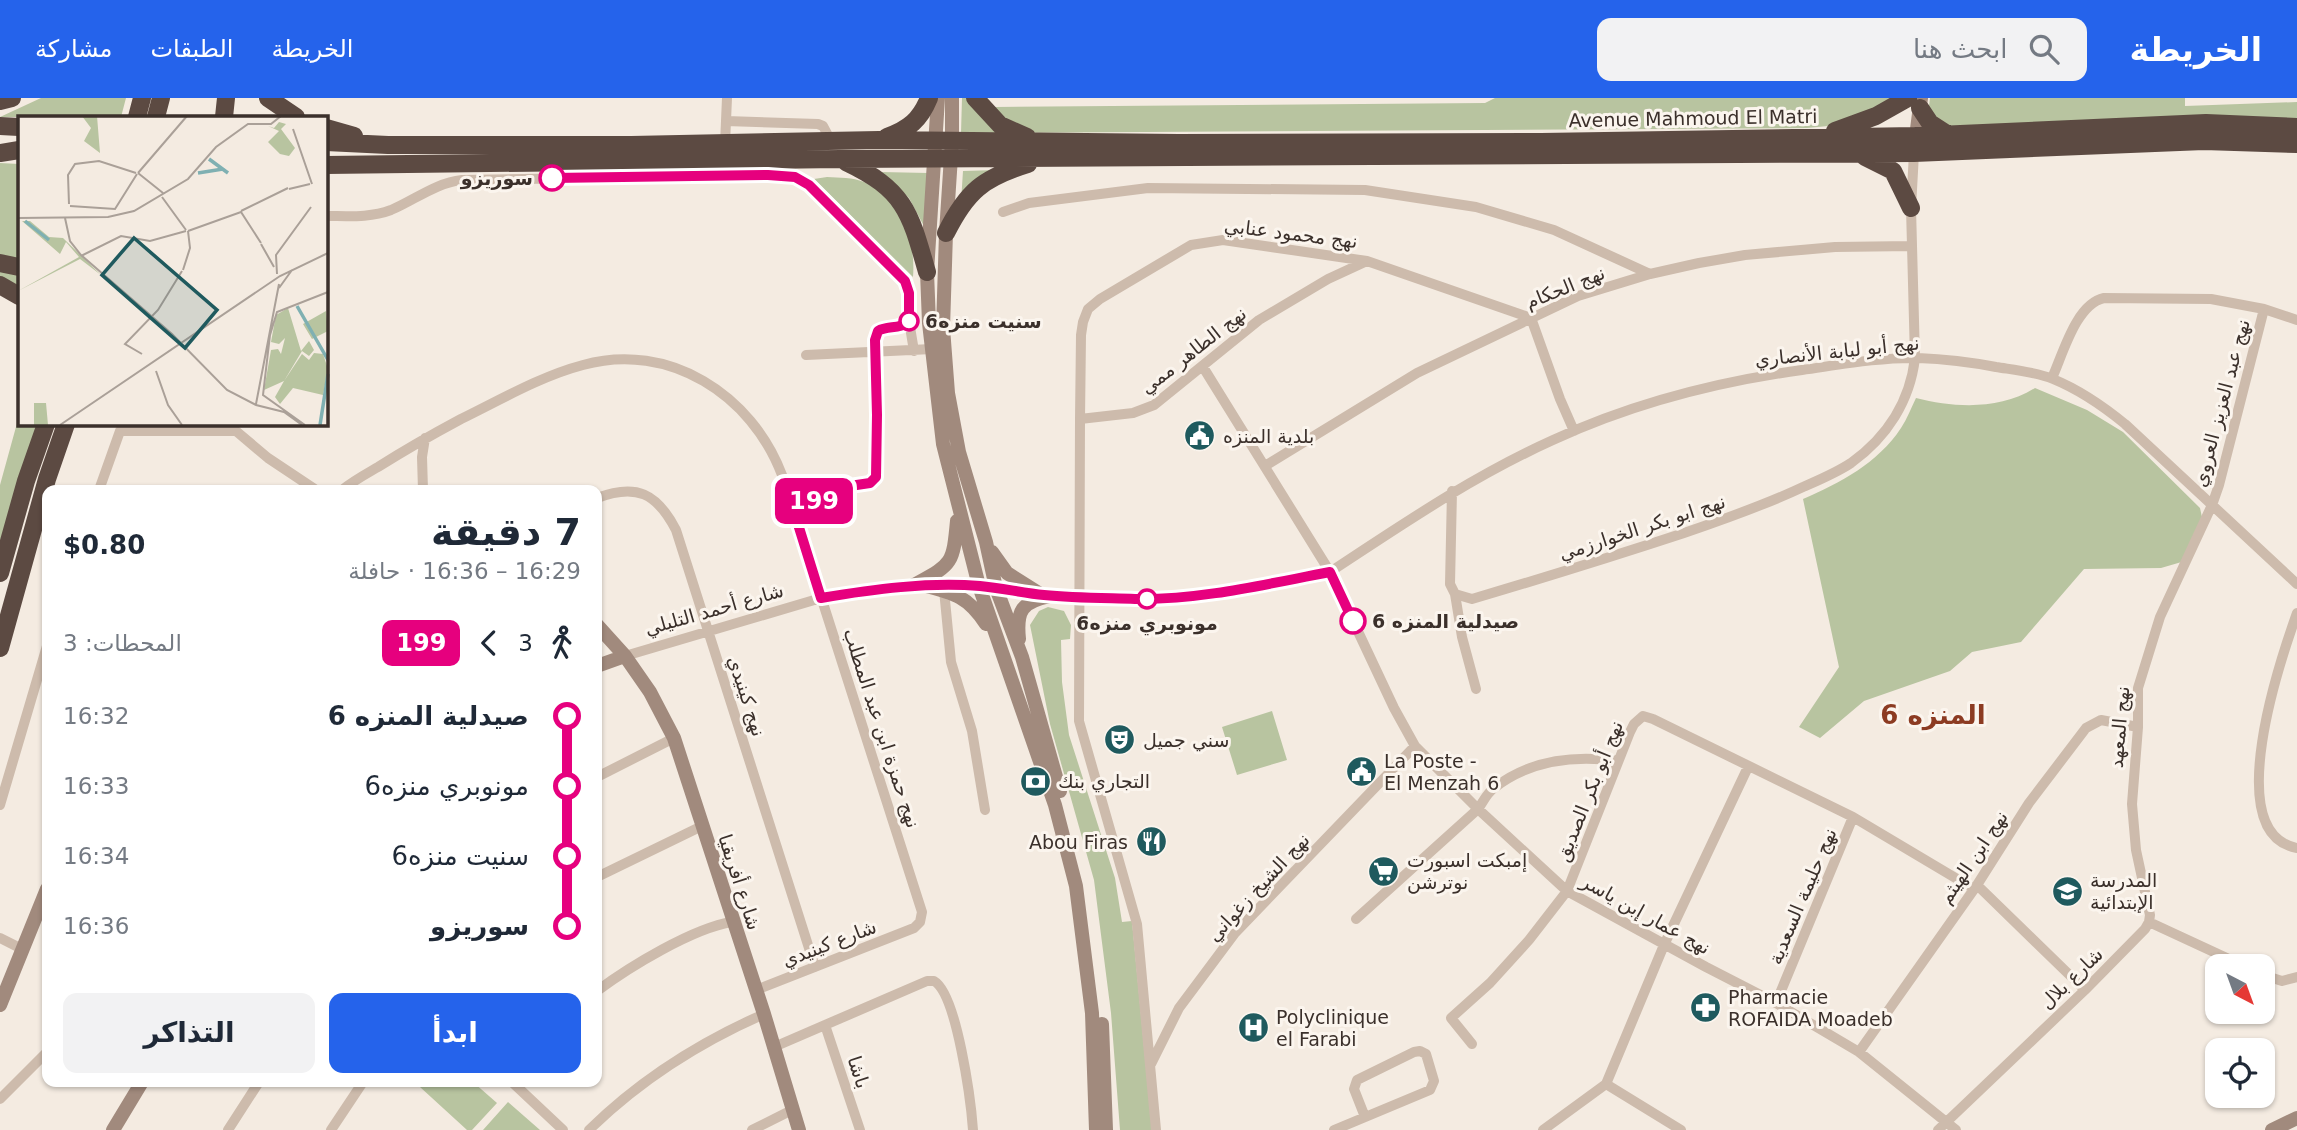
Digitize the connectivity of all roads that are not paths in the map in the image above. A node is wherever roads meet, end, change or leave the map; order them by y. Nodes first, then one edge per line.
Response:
1 (12, 98) edge
2 (226, 98) edge
3 (268, 98) edge
4 (727, 98) edge
5 (929, 98) edge
6 (938, 98) edge
7 (952, 98) edge
8 (975, 98) edge
9 (1916, 101) edge
10 (0, 102) edge
11 (155, 104) edge
12 (138, 116) edge
13 (224, 116) edge
14 (295, 116) edge
15 (726, 121) junction
16 (0, 126) edge
17 (18, 127) edge
18 (2297, 127) edge
19 (327, 128) edge
20 (1947, 134) junction
21 (1815, 137) junction
22 (879, 140) junction
23 (1037, 140) junction
24 (831, 141) junction
25 (327, 142) edge
26 (725, 144) junction
27 (2297, 144) edge
28 (388, 145) junction
29 (1915, 145) junction
30 (0, 147) edge
31 (18, 149) edge
32 (18, 149) edge
33 (944, 150) junction
34 (0, 153) edge
35 (1855, 153) junction
36 (840, 159) junction
37 (1045, 159) junction
38 (327, 165) edge
39 (1911, 208) junction
40 (1003, 212) dead end
41 (327, 216) edge
42 (946, 233) junction
43 (1912, 246) junction
44 (1367, 261) junction
45 (0, 263) edge
46 (18, 267) edge
47 (927, 272) junction
48 (1650, 274) junction
49 (0, 285) edge
50 (18, 295) edge
51 (2264, 309) junction
52 (1531, 318) junction
53 (2297, 320) edge
54 (909, 321) junction
55 (932, 349) junction
56 (914, 351) junction
57 (874, 354) junction
58 (806, 355) dead end
59 (1915, 358) junction
60 (1203, 367) junction
61 (2052, 378) junction
62 (1080, 419) junction
63 (37, 425) edge
64 (46, 425) edge
65 (66, 425) edge
66 (77, 425) edge
67 (121, 427) edge
68 (1574, 430) junction
69 (425, 438) junction
70 (1265, 466) junction
71 (26, 481) junction
72 (46, 485) joint
73 (101, 485) edge
74 (308, 485) edge
75 (350, 485) edge
76 (423, 485) edge
77 (1452, 492) junction
78 (602, 496) edge
79 (42, 499) edge
80 (792, 505) junction
81 (2212, 505) junction
82 (958, 509) junction
83 (986, 542) junction
84 (1330, 572) junction
85 (0, 573) edge
86 (2297, 584) edge
87 (917, 586) junction
88 (979, 586) junction
89 (996, 588) junction
90 (944, 590) junction
91 (1455, 594) junction
92 (1045, 595) junction
93 (1080, 597) junction
94 (821, 598) junction
95 (2297, 613) edge
96 (708, 630) junction
97 (602, 631) edge
98 (0, 648) edge
99 (1001, 650) junction
100 (625, 656) junction
101 (1022, 657) junction
102 (42, 663) edge
103 (602, 664) edge
104 (1476, 689) dead end
105 (2138, 727) junction
106 (674, 738) junction
107 (1415, 746) junction
108 (1618, 761) junction
109 (1748, 767) junction
110 (602, 774) edge
111 (0, 805) edge
112 (1478, 809) junction
113 (985, 810) dead end
114 (1838, 810) joint
115 (1853, 817) junction
116 (702, 826) junction
117 (2297, 848) edge
118 (602, 875) edge
119 (1975, 887) junction
120 (1567, 891) junction
121 (42, 900) edge
122 (1356, 919) dead end
123 (732, 922) junction
124 (2149, 922) junction
125 (914, 928) joint
126 (0, 938) edge
127 (1664, 945) junction
128 (22, 949) junction
129 (2218, 954) edge
130 (815, 967) junction
131 (2297, 977) edge
132 (2275, 979) edge
133 (602, 988) edge
134 (756, 990) junction
135 (2085, 990) junction
136 (1776, 1003) junction
137 (0, 1005) edge
138 (764, 1014) junction
139 (825, 1025) junction
140 (1472, 1044) dead end
141 (774, 1046) junction
142 (1859, 1052) junction
143 (42, 1057) edge
144 (1149, 1069) junction
145 (1606, 1084) junction
146 (139, 1087) edge
147 (256, 1087) edge
148 (360, 1087) edge
149 (517, 1087) edge
150 (0, 1099) edge
151 (792, 1110) junction
152 (1365, 1117) junction
153 (2297, 1118) edge
154 (1946, 1121) junction
155 (113, 1130) edge
156 (228, 1130) edge
157 (331, 1130) edge
158 (563, 1130) edge
159 (589, 1130) edge
160 (752, 1130) edge
161 (799, 1130) edge
162 (860, 1130) edge
163 (972, 1130) edge
164 (1096, 1130) edge
165 (1106, 1130) edge
166 (1156, 1130) edge
167 (1334, 1130) edge
168 (1543, 1130) edge
169 (1681, 1130) edge
170 (1938, 1130) edge
171 (1956, 1130) edge
172 (2272, 1130) edge

1 - 10 highway
2 - 13 highway
3 - 14 highway
4 - 15 street
5 - 22 highway
6 - 33 main road
7 - 33 main road
8 - 23 highway
9 - 20 highway
9 - 21 highway
9 - 29 main road
11 - 12 highway
15 - 24 street
15 - 26 street
16 - 17 highway
18 - 20 highway, Avenue Mahmoud El Matri
19 - 28 highway
20 - 29 highway, Avenue Mahmoud El Matri
21 - 23 highway, Avenue Mahmoud El Matri
21 - 29 highway, Avenue Mahmoud El Matri
22 - 24 highway
22 - 33 highway
23 - 33 highway, Avenue Mahmoud El Matri
24 - 26 highway
25 - 28 highway
26 - 28 highway
27 - 29 highway, Avenue Mahmoud El Matri
29 - 35 highway, Avenue Mahmoud El Matri
29 - 39 street, نهج ابو بكر الخوارزمي
30 - 31 highway
32 - 34 highway
33 - 36 highway
33 - 37 highway, Avenue Mahmoud El Matri
33 - 42 main road
33 - 47 main road
35 - 37 highway, Avenue Mahmoud El Matri
35 - 39 highway
36 - 38 highway
36 - 47 highway
37 - 42 highway
39 - 43 street, نهج ابو بكر الخوارزمي
40 - 48 street
41 - 54 street
42 - 83 main road
43 - 48 street, نهج الحكام
43 - 59 street, نهج ابو بكر الخوارزمي
44 - 52 street, نهج محمود عنابي
44 - 60 street, نهج الطاهر ممي
44 - 62 street, نهج محمود عنابي
45 - 46 highway
47 - 55 main road
48 - 52 street, نهج الحكام
49 - 50 highway
51 - 53 street
51 - 61 street
51 - 81 street, نهج عبد العزيز العروي
52 - 68 street
52 - 70 street, نهج الحكام
54 - 56 street
54 - 57 street
55 - 56 street
55 - 82 main road
56 - 57 street
57 - 58 street
57 - 80 street
59 - 61 street, نهج أبو لبابة الأنصاري
59 - 68 street, نهج أبو لبابة الأنصاري
59 - 91 street, نهج ابو بكر الخوارزمي
60 - 62 street, نهج الطاهر ممي
60 - 70 street, نهج عمار إبن ياسر
61 - 81 street, نهج أبو لبابة الأنصاري
62 - 93 street
63 - 71 highway
64 - 71 highway
65 - 72 highway
66 - 72 highway
67 - 73 street
67 - 74 street
68 - 77 street, نهج أبو لبابة الأنصاري
69 - 75 street, نهج حمزة ابن عبد المطلب
69 - 76 street
69 - 80 street, نهج حمزة ابن عبد المطلب
70 - 84 street, نهج عمار إبن ياسر
71 - 85 highway
77 - 84 street, نهج أبو لبابة الأنصاري
77 - 91 street
78 - 96 street, نهج كينيدي
79 - 98 highway
80 - 94 street, نهج حمزة ابن عبد المطلب
81 - 86 street, نهج أبو لبابة الأنصاري
81 - 105 street, نهج المعهد
82 - 87 main road
82 - 88 main road
83 - 89 main road
83 - 92 main road
84 - 93 street, شارع أحمد التليلي
84 - 107 street, نهج عمار إبن ياسر
87 - 88 street, شارع أحمد التليلي
87 - 90 main road
87 - 94 street, شارع أحمد التليلي
88 - 89 street, شارع أحمد التليلي
88 - 99 main road
89 - 92 street, شارع أحمد التليلي
89 - 101 main road
90 - 99 main road
90 - 113 street
91 - 104 street
92 - 93 street, شارع أحمد التليلي
92 - 101 main road
93 - 144 street
94 - 96 street, شارع أحمد التليلي
94 - 125 street, نهج حمزة ابن عبد المطلب
95 - 117 street
96 - 100 street, شارع أحمد التليلي
96 - 130 street, نهج كينيدي
97 - 100 main road, شارع أفريقيا
99 - 164 main road
100 - 103 main road, شارع أحمد التليلي
100 - 106 main road, شارع أفريقيا
101 - 165 main road
102 - 111 street
105 - 119 street, نهج ابن الهيثم
105 - 124 street, نهج المعهد
106 - 110 street
106 - 116 main road, شارع أفريقيا
107 - 112 street, نهج عمار إبن ياسر
107 - 144 street, نهج الشيخ زغواني
108 - 109 street, نهج أبو بكر الصديق
108 - 112 street
108 - 120 street, نهج أبو بكر الصديق
109 - 114 street, نهج أبو بكر الصديق
109 - 127 street
112 - 120 street, نهج عمار إبن ياسر
112 - 122 street
114 - 115 street, نهج حليمة السعدية
115 - 119 street
115 - 136 street, نهج حليمة السعدية
116 - 118 street
116 - 123 main road, شارع أفريقيا
119 - 135 street
119 - 142 street, نهج ابن الهيثم
120 - 127 street, نهج عمار إبن ياسر
120 - 140 street, نهج أبو بكر الصديق
121 - 128 main road
123 - 133 street
123 - 134 main road, شارع أفريقيا
124 - 129 street
124 - 135 street, شارع بلال
125 - 130 street, شارع كينيدي
126 - 128 street
127 - 136 street, نهج عمار إبن ياسر
127 - 145 street
128 - 137 main road
130 - 134 street, شارع كينيدي
131 - 132 street
134 - 138 main road, شارع أفريقيا
135 - 154 street, شارع بلال
136 - 142 street, نهج عمار إبن ياسر
138 - 141 main road, شارع أفريقيا
138 - 159 street
139 - 141 street
139 - 162 street, باشا
139 - 163 street
141 - 151 main road, شارع أفريقيا
142 - 154 street, نهج عمار إبن ياسر
143 - 150 street
144 - 166 street
145 - 168 street
145 - 169 street
146 - 155 main road
147 - 156 street
148 - 157 street
149 - 158 street
151 - 160 street
151 - 161 main road, شارع أفريقيا
152 - 152 street
152 - 167 street
153 - 172 main road
154 - 170 street, شارع بلال
154 - 171 street, نهج عمار إبن ياسر

